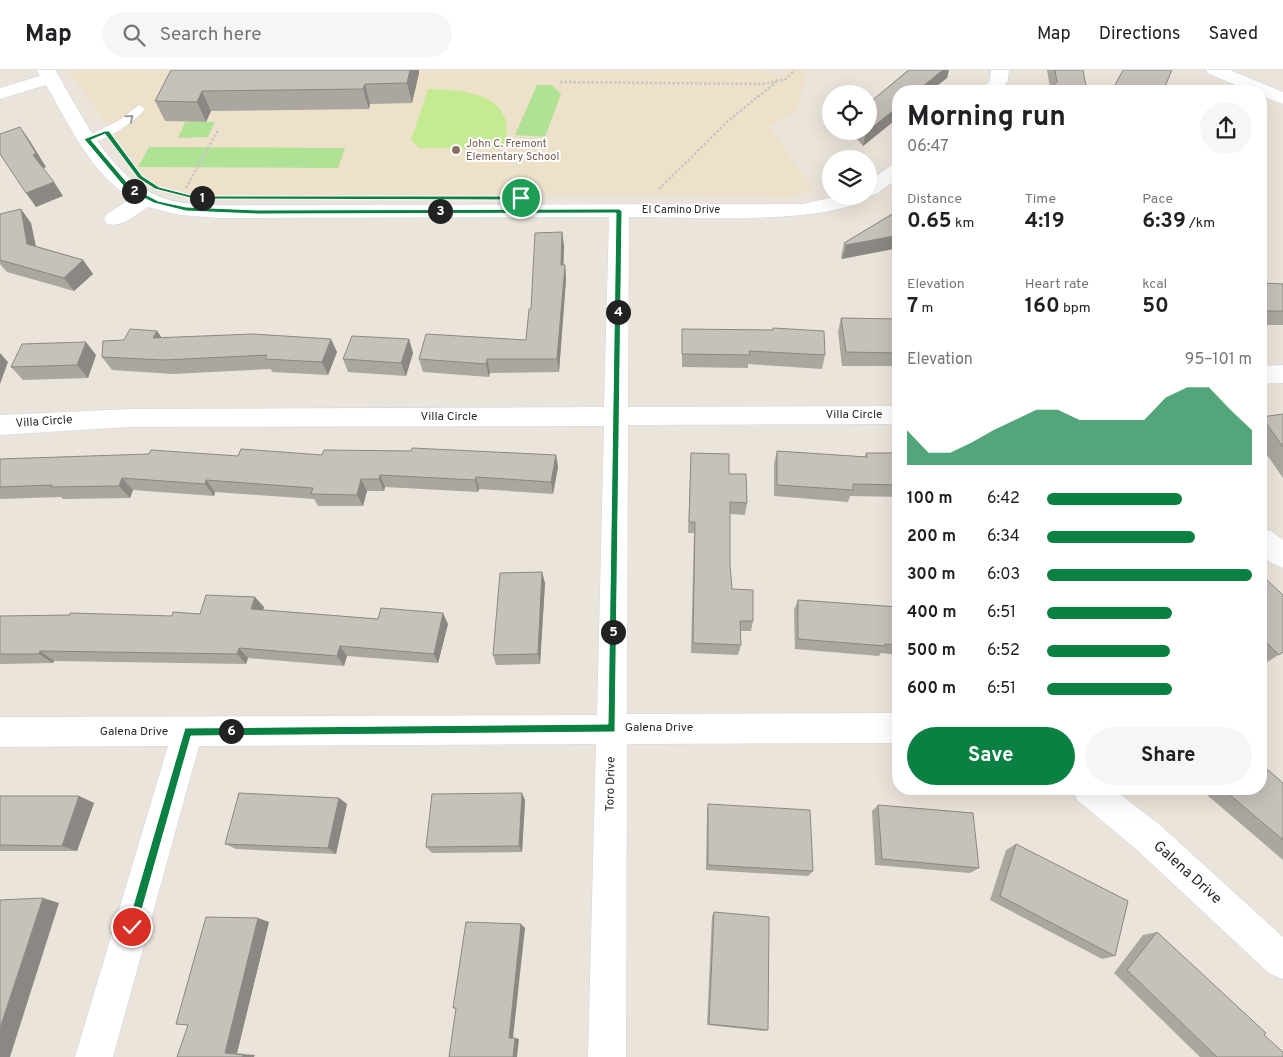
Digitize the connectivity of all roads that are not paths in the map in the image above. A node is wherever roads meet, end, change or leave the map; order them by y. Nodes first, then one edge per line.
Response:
1 (1000, 70) edge
2 (1215, 70) edge
3 (48, 74) edge
4 (996, 85) edge
5 (1250, 85) edge
6 (1267, 92) edge
7 (0, 94) edge
8 (1283, 99) edge
9 (140, 109) dead end
10 (87, 139) junction
11 (892, 174) edge
12 (877, 184) edge
13 (147, 198) junction
14 (829, 205) edge
15 (619, 211) junction
16 (114, 219) dead end
17 (1283, 374) edge
18 (1267, 375) edge
19 (892, 415) edge
20 (616, 416) junction
21 (0, 425) edge
22 (1267, 544) edge
23 (1283, 556) edge
24 (892, 728) edge
25 (612, 729) junction
26 (188, 731) junction
27 (0, 732) edge
28 (1096, 795) edge
29 (1283, 961) edge
30 (94, 1057) edge
31 (607, 1057) edge

1 - 4 street
2 - 5 street
3 - 7 street
3 - 10 street, El Camino Drive
6 - 8 street
10 -> 9 lane
10 - 13 street, El Camino Drive
11 - 12 street
13 - 15 street, El Camino Drive
13 - 16 street
14 - 15 street, El Camino Drive
15 - 20 street, Toro Drive
17 - 18 street
19 - 20 street, Villa Circle
20 - 21 street, Villa Circle
20 - 25 street, Toro Drive
22 - 23 street
24 - 25 street, Galena Drive
25 - 26 street, Galena Drive
25 - 31 street, Toro Drive
26 - 27 street, Galena Drive
26 - 30 street
28 - 29 street, Galena Drive

